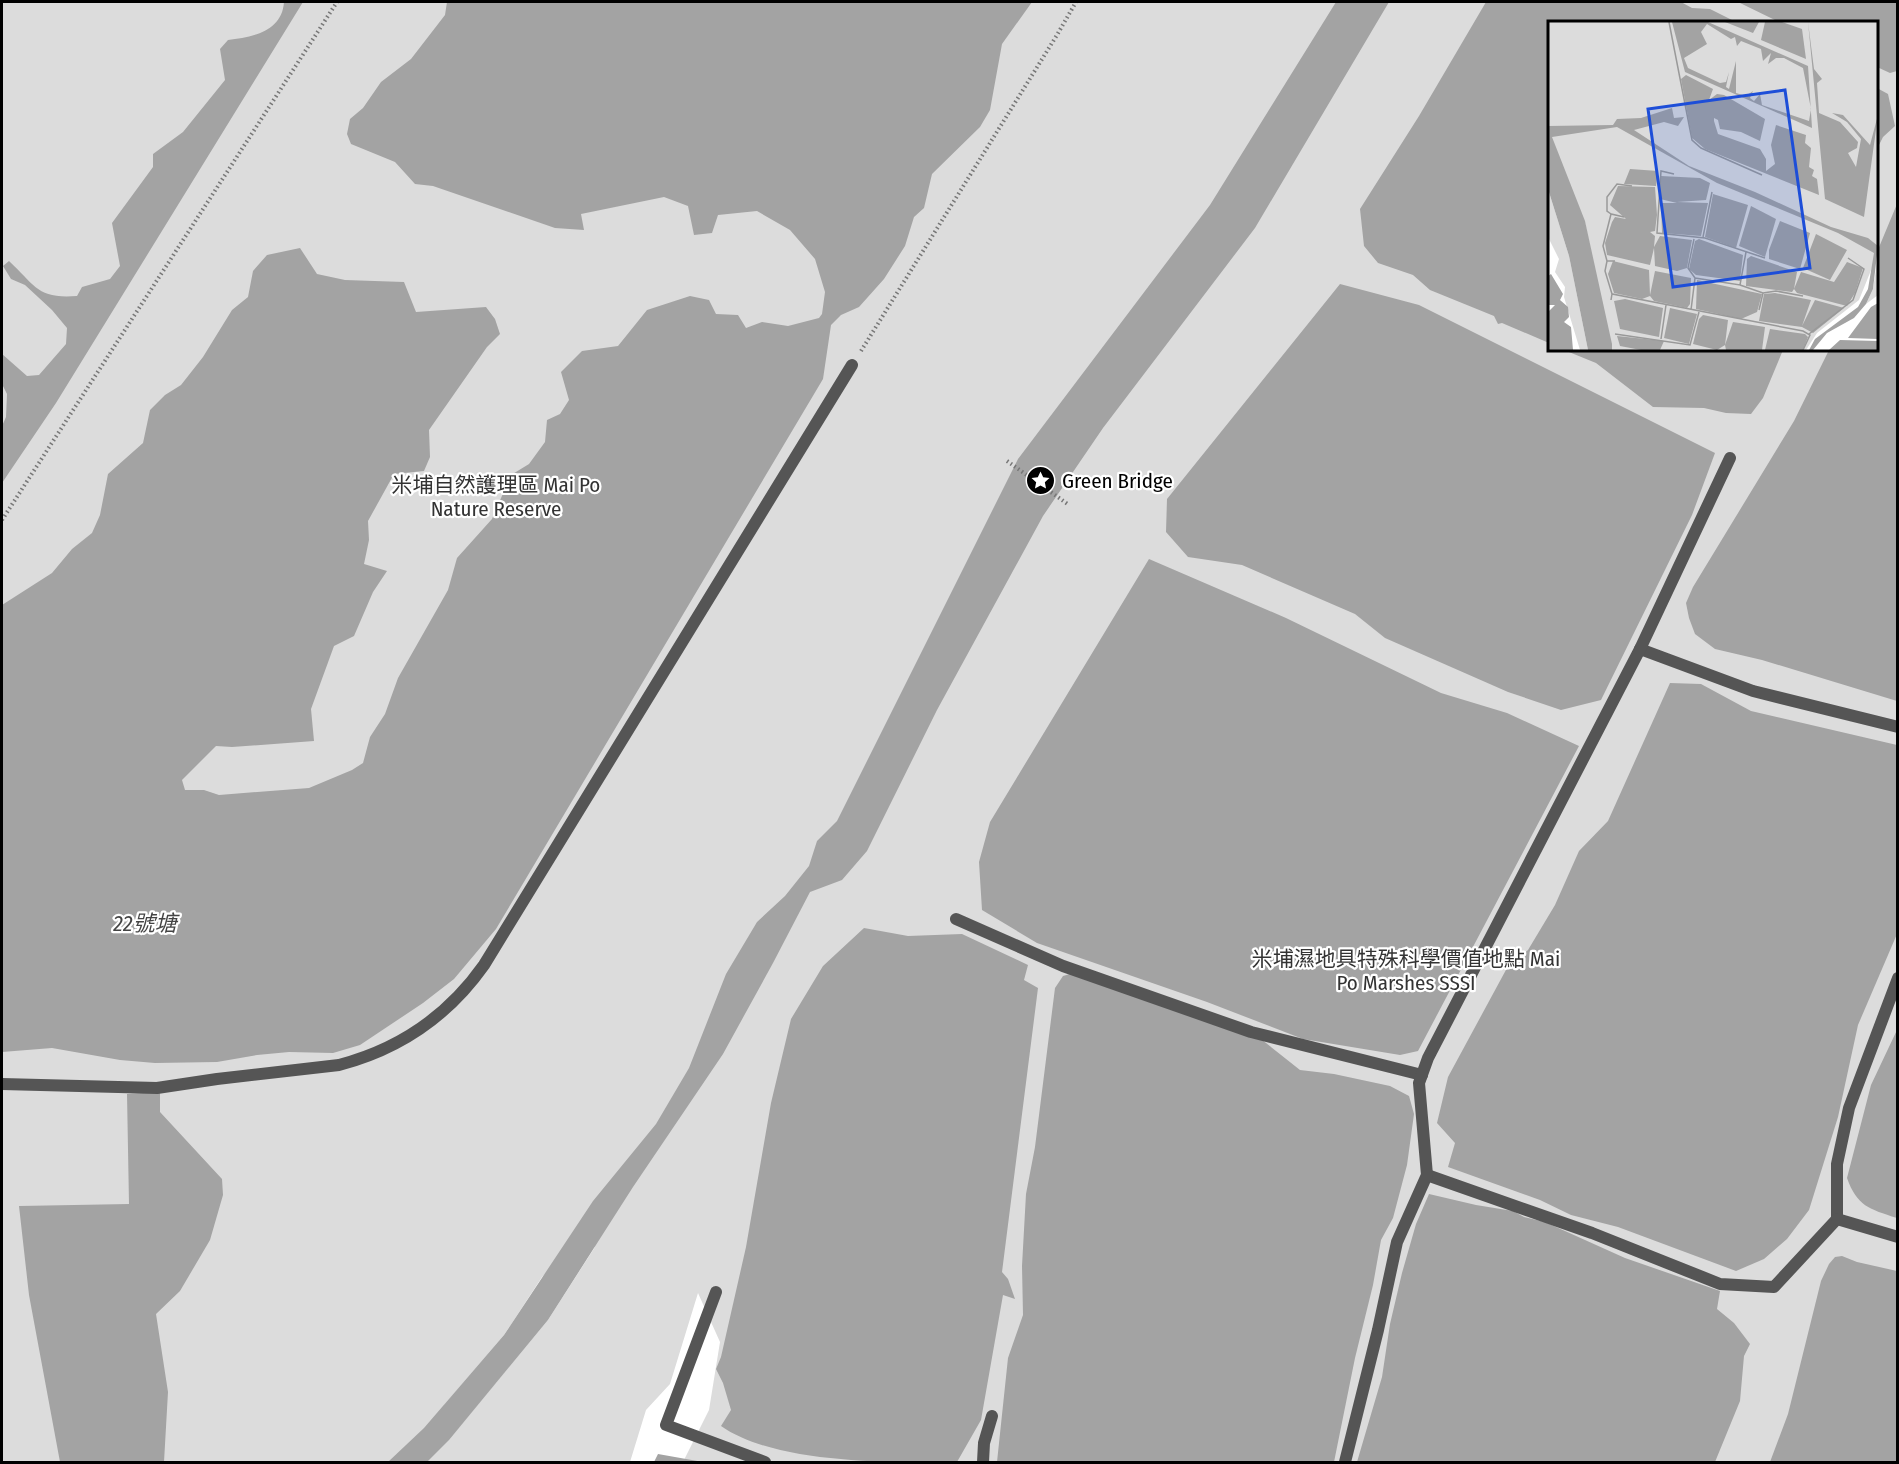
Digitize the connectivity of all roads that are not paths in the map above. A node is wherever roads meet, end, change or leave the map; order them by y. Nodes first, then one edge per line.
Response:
1 (852, 365) road end
2 (1730, 458) dead end
3 (1640, 649) junction
4 (1898, 727) edge
5 (956, 919) dead end
6 (1898, 978) edge
7 (1422, 1075) junction
8 (2, 1084) edge
9 (1427, 1175) junction
10 (1837, 1219) junction
11 (1898, 1236) edge
12 (716, 1292) dead end
13 (992, 1416) dead end
14 (765, 1462) edge
15 (983, 1462) edge
16 (1345, 1462) edge

1 - 8 lane
2 - 3 lane
3 - 4 lane
3 - 7 lane
5 - 7 lane
6 - 10 lane
7 - 9 lane
9 - 10 lane
9 - 16 lane
10 - 11 lane
12 - 14 lane
13 - 15 lane

